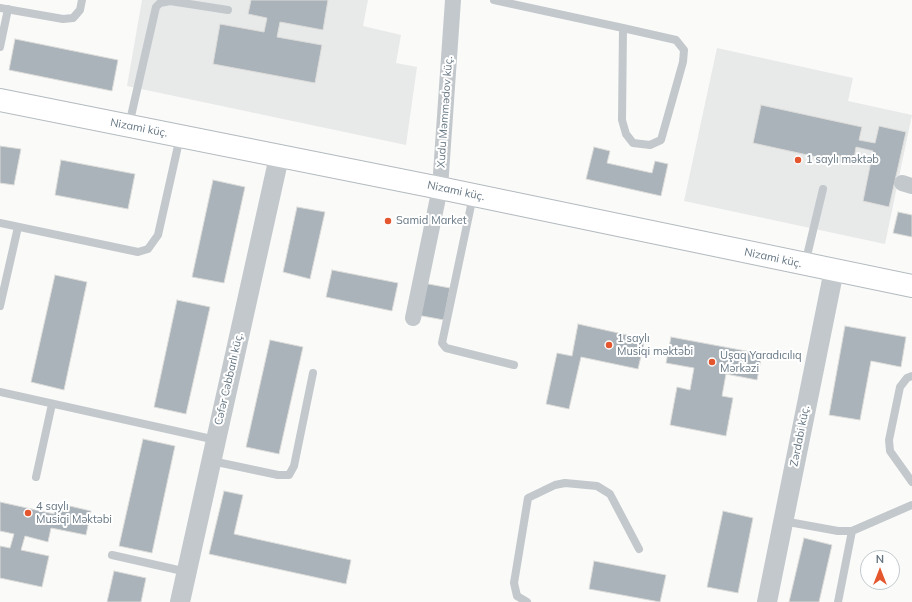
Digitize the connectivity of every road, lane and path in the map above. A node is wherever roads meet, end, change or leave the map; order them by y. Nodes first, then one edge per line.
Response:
1 (82, 0) edge
2 (453, 0) edge
3 (494, 0) edge
4 (4, 9) edge
5 (228, 10) dead end
6 (623, 28) junction
7 (0, 47) edge
8 (0, 100) edge
9 (129, 126) junction
10 (181, 136) junction
11 (279, 157) junction
12 (440, 188) junction
13 (823, 189) dead end
14 (474, 195) junction
15 (0, 223) edge
16 (18, 226) junction
17 (805, 265) junction
18 (834, 270) junction
19 (912, 286) edge
20 (0, 306) edge
21 (413, 318) dead end
22 (514, 364) dead end
23 (313, 373) dead end
24 (912, 376) edge
25 (0, 392) edge
26 (52, 404) junction
27 (216, 440) junction
28 (211, 461) junction
29 (36, 477) dead end
30 (912, 482) edge
31 (912, 505) edge
32 (783, 521) junction
33 (852, 531) junction
34 (639, 549) dead end
35 (112, 555) dead end
36 (187, 572) junction
37 (180, 602) edge
38 (527, 602) edge
39 (766, 602) edge
40 (838, 602) edge

1 - 4 lane
2 - 12 street, Xudu Məmmədov küç.
3 - 6 lane
4 - 7 lane
5 - 9 lane
6 - 6 lane
8 - 9 main road, Nizami küç.
9 - 10 main road, Nizami küç.
10 - 11 main road, Nizami küç.
10 - 16 lane
11 - 12 main road, Nizami küç.
11 - 27 street, Cəfər Cəbbarlı küç.
12 - 14 main road, Nizami küç.
12 - 21 street, Xudu Məmmədov küç.
13 - 17 lane
14 - 17 main road, Nizami küç.
14 - 22 lane
15 - 16 lane
16 - 20 lane
17 - 18 main road, Nizami küç.
18 - 19 main road, Nizami küç.
18 - 32 street, Zərdabi küç.
23 - 28 lane
24 - 30 lane
25 - 26 lane
26 - 27 lane
26 - 29 lane
27 - 28 street, Cəfər Cəbbarlı küç.
28 - 36 street, Cəfər Cəbbarlı küç.
31 - 33 lane
32 - 33 lane
32 - 39 street, Zərdabi küç.
33 - 40 lane
34 - 38 lane
35 - 36 lane
36 - 37 street, Cəfər Cəbbarlı küç.

